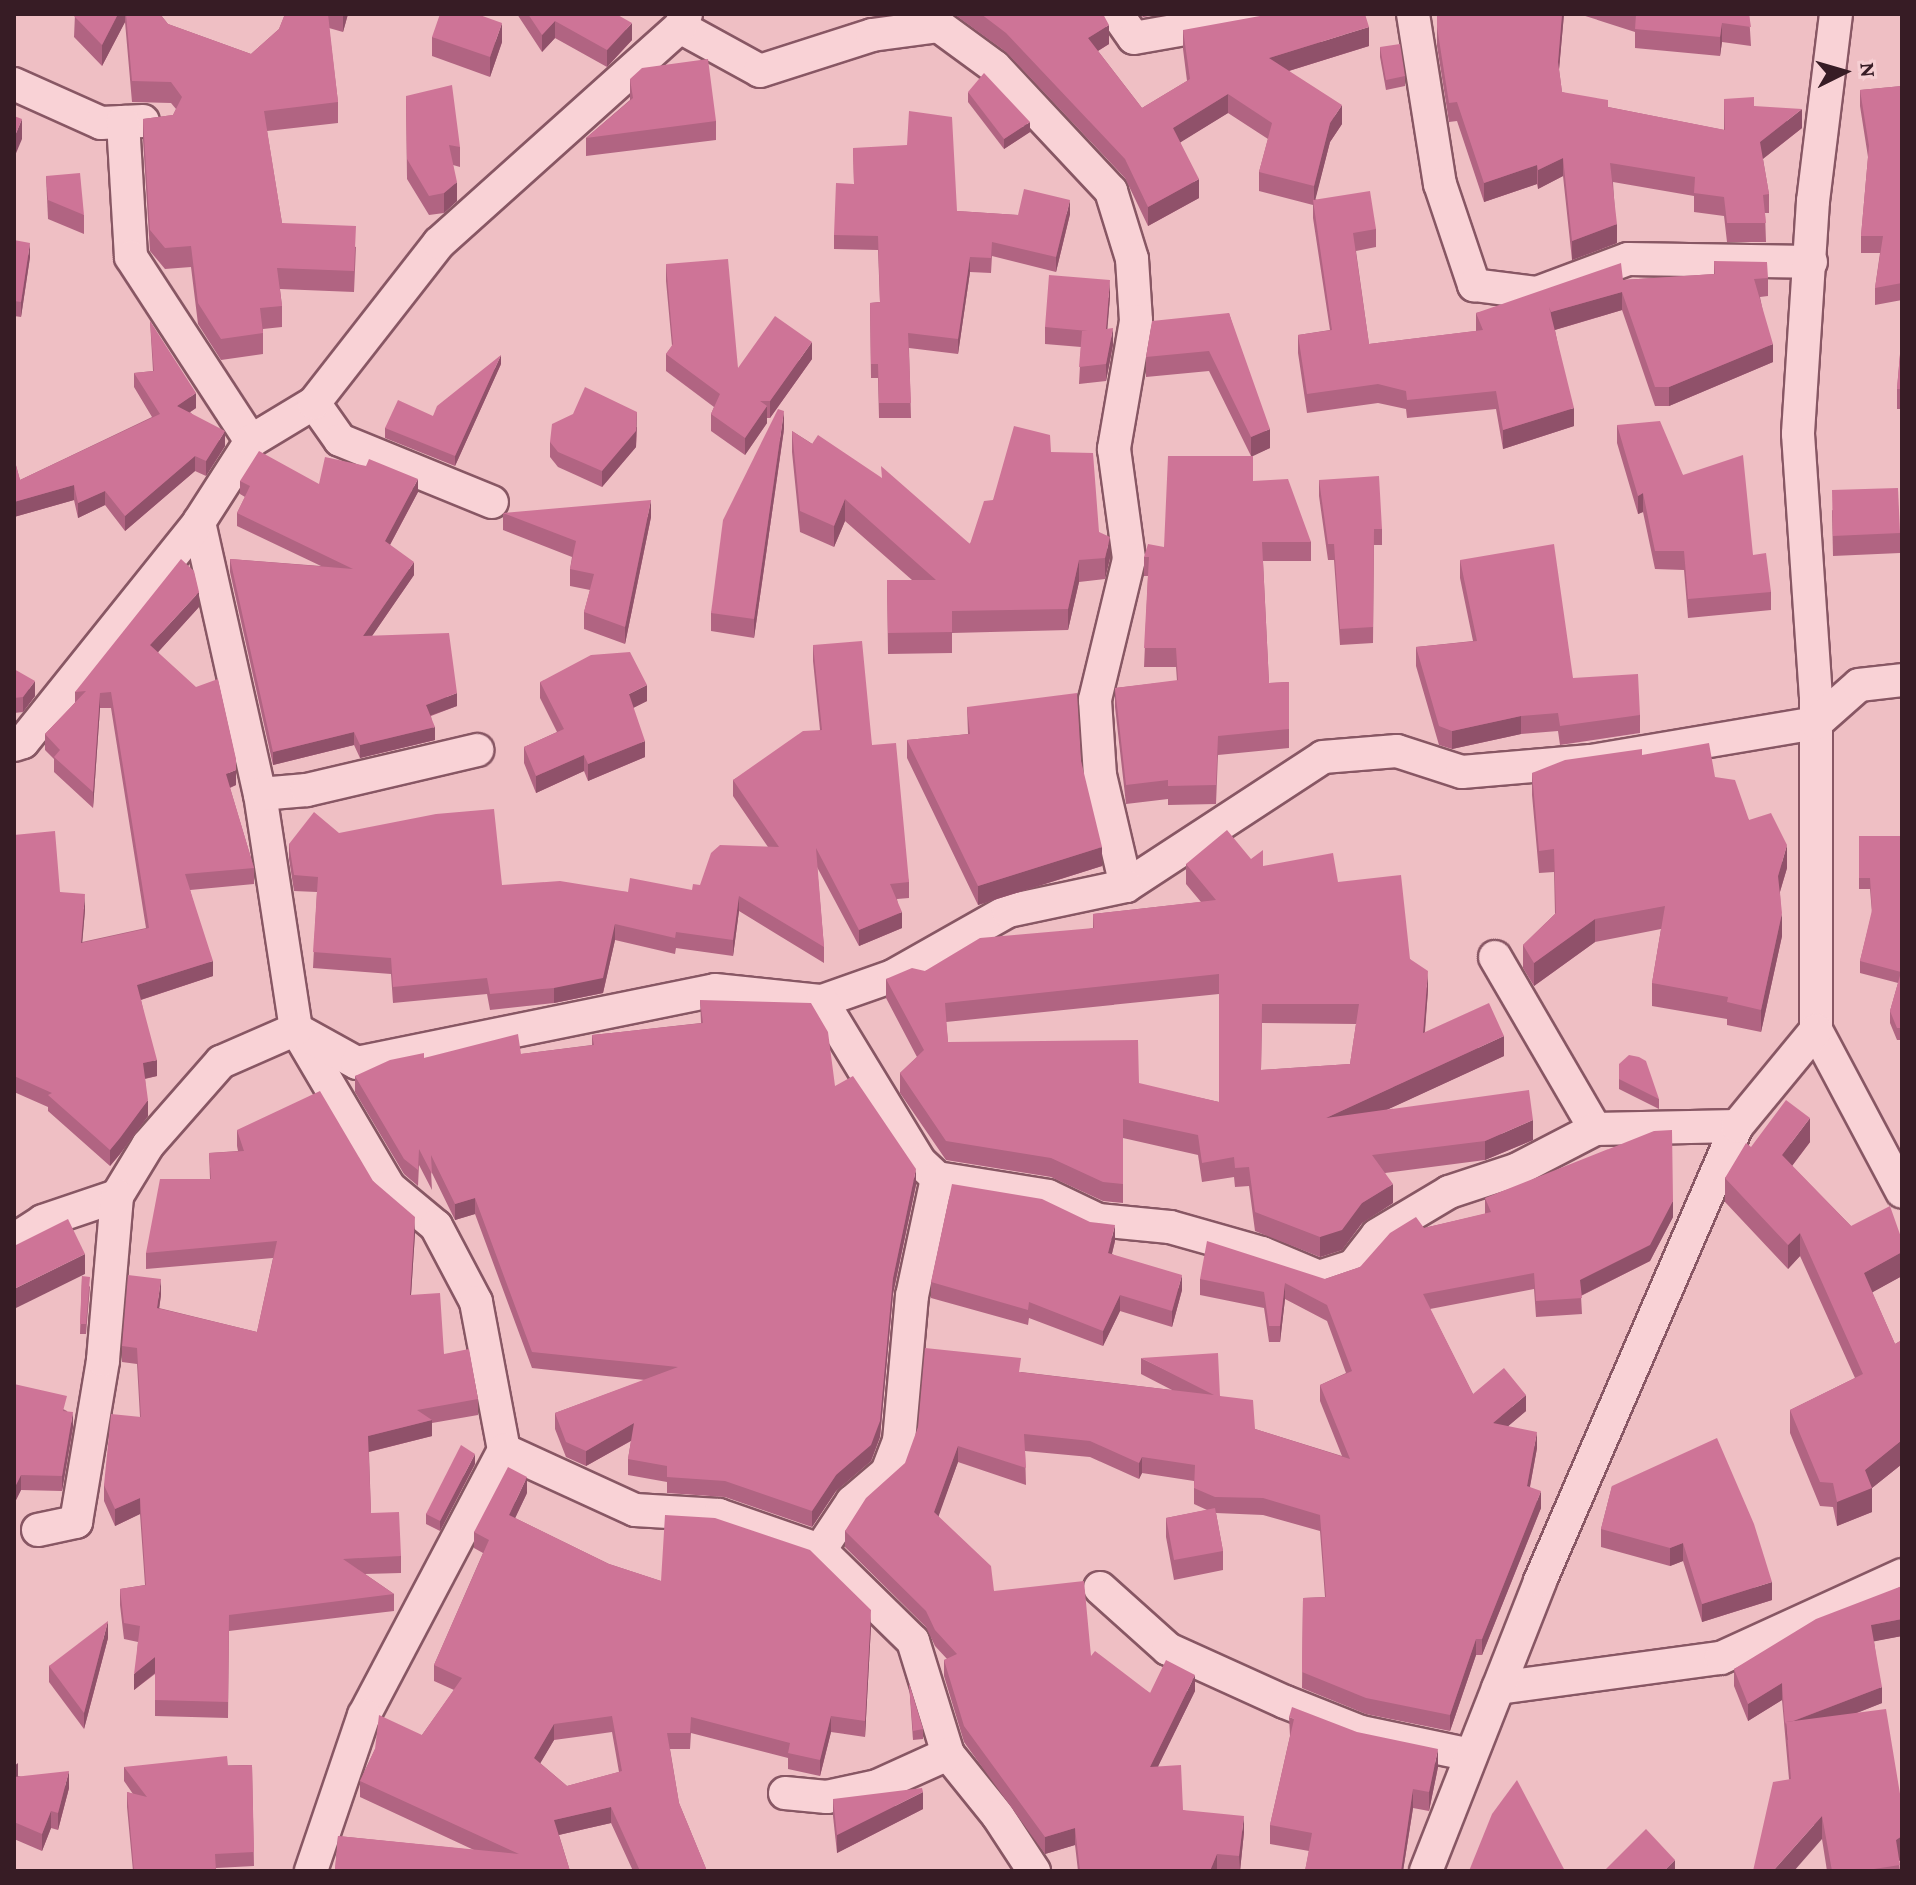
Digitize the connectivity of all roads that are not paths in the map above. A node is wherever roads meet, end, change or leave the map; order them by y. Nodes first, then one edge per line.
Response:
1 (1117, 14) edge
2 (1270, 14) edge
3 (1413, 14) edge
4 (1836, 14) edge
5 (683, 20) edge
6 (14, 84) edge
7 (163, 120) edge
8 (123, 122) junction
9 (1811, 262) junction
10 (314, 403) junction
11 (251, 441) junction
12 (492, 502) dead end
13 (199, 522) junction
14 (1902, 680) edge
15 (1816, 723) junction
16 (14, 745) edge
17 (477, 750) dead end
18 (260, 794) junction
19 (1126, 886) junction
20 (1495, 957) dead end
21 (822, 1001) junction
22 (296, 1029) junction
23 (1816, 1030) junction
24 (1737, 1126) junction
25 (1595, 1129) junction
26 (937, 1178) junction
27 (1902, 1192) edge
28 (117, 1196) junction
29 (14, 1240) edge
30 (504, 1450) junction
31 (38, 1530) dead end
32 (820, 1550) junction
33 (1902, 1575) edge
34 (1100, 1588) dead end
35 (1498, 1688) junction
36 (948, 1754) junction
37 (1471, 1755) junction
38 (785, 1793) dead end
39 (311, 1871) edge
40 (1034, 1871) edge
41 (1426, 1871) edge

1 - 2 street
3 - 9 street
4 - 9 street
5 - 10 street
5 - 19 street
6 - 8 street
7 - 8 street
8 - 11 street
9 - 15 street
10 - 11 street
10 - 12 street
11 - 13 street
13 - 16 street
13 - 18 street
14 - 15 street
15 - 19 street
15 - 23 street
17 - 18 street
18 - 22 street
19 - 21 street
20 - 25 street
21 - 22 street
21 - 26 street
22 - 28 street
22 - 30 street
23 - 24 street
23 - 27 street
24 - 25 street
24 - 35 street
25 - 26 street
26 - 32 street
28 - 29 street
28 - 31 street
30 - 32 street
30 - 39 street
32 - 36 street
33 - 35 street
34 - 37 street
35 - 37 street
36 - 38 street
36 - 40 street
37 - 41 street

